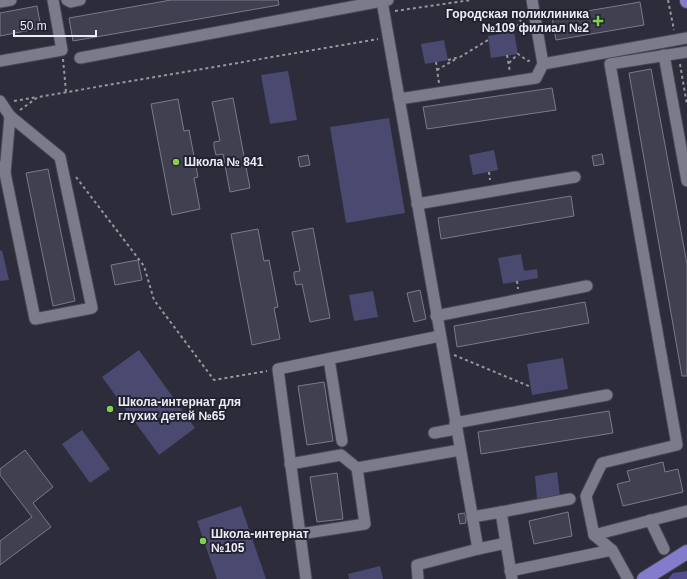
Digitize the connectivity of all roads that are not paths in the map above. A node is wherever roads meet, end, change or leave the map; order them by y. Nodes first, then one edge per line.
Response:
1 (11, 0) edge
2 (53, 0) edge
3 (67, 0) edge
4 (80, 0) edge
5 (532, 0) edge
6 (385, 1) edge
7 (0, 2) edge
8 (687, 38) edge
9 (687, 52) edge
10 (664, 55) junction
11 (80, 58) dead end
12 (542, 61) junction
13 (0, 62) edge
14 (399, 99) junction
15 (0, 102) edge
16 (10, 116) junction
17 (2, 170) edge
18 (574, 177) dead end
19 (687, 181) edge
20 (417, 204) junction
21 (587, 286) dead end
22 (436, 316) junction
23 (440, 336) junction
24 (329, 359) junction
25 (607, 396) dead end
26 (456, 426) junction
27 (434, 433) dead end
28 (342, 441) dead end
29 (460, 450) junction
30 (290, 464) junction
31 (357, 468) junction
32 (570, 499) dead end
33 (687, 511) edge
34 (501, 512) junction
35 (472, 517) junction
36 (650, 520) junction
37 (300, 534) junction
38 (594, 535) junction
39 (506, 543) junction
40 (478, 549) junction
41 (664, 549) dead end
42 (612, 550) junction
43 (687, 552) edge
44 (511, 575) edge
45 (306, 579) edge
46 (418, 579) edge
47 (628, 579) edge
48 (644, 579) edge

1 - 7 lane
2 - 13 lane
3 - 4 lane
5 - 12 lane
6 - 11 lane
6 - 14 lane
8 - 12 lane
9 - 10 lane
10 - 19 lane
10 - 38 lane
12 - 14 lane
14 - 20 lane
15 - 16 lane
16 - 17 lane
16 - 17 lane
18 - 20 lane
20 - 22 lane
21 - 22 lane
22 - 23 lane
23 - 24 lane
23 - 26 lane
24 - 28 lane
24 - 30 lane
25 - 26 lane
26 - 27 lane
26 - 29 lane
29 - 31 lane
29 - 35 lane
30 - 31 lane
30 - 37 lane
31 - 37 lane
32 - 34 lane
33 - 36 lane
34 - 35 lane
34 - 39 lane
35 - 40 lane
36 - 38 lane
36 - 41 lane
37 - 45 lane
38 - 42 lane
39 - 40 lane
39 - 44 lane
40 - 46 lane
42 - 44 lane
42 - 47 lane
43 - 48 main road

